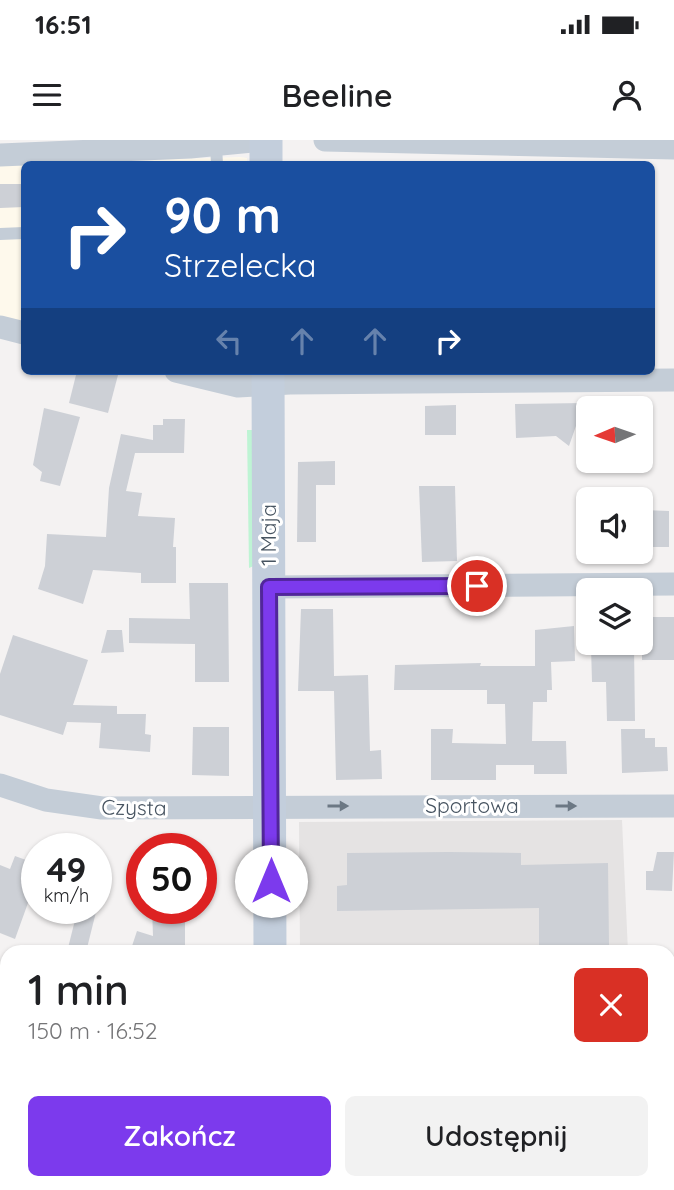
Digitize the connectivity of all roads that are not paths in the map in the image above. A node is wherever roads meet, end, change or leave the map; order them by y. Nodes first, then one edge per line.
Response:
1 (264, 140) edge
2 (325, 140) edge
3 (674, 148) edge
4 (0, 155) edge
5 (216, 155) edge
6 (266, 161) edge
7 (21, 233) edge
8 (0, 234) edge
9 (0, 327) edge
10 (21, 332) edge
11 (224, 377) edge
12 (268, 378) edge
13 (674, 380) edge
14 (674, 584) edge
15 (269, 587) junction
16 (0, 785) edge
17 (674, 806) edge
18 (270, 808) junction
19 (270, 945) edge

1 - 5 street
1 - 6 main road
2 - 3 street
4 - 5 street
7 - 8 lane
9 - 10 street
11 - 12 street
12 - 13 street
12 - 15 main road, 1 Maja
14 - 15 street
15 - 18 main road, 1 Maja
16 - 18 street, Czysta
18 -> 17 street, Sportowa
18 - 19 main road, 1 Maja

